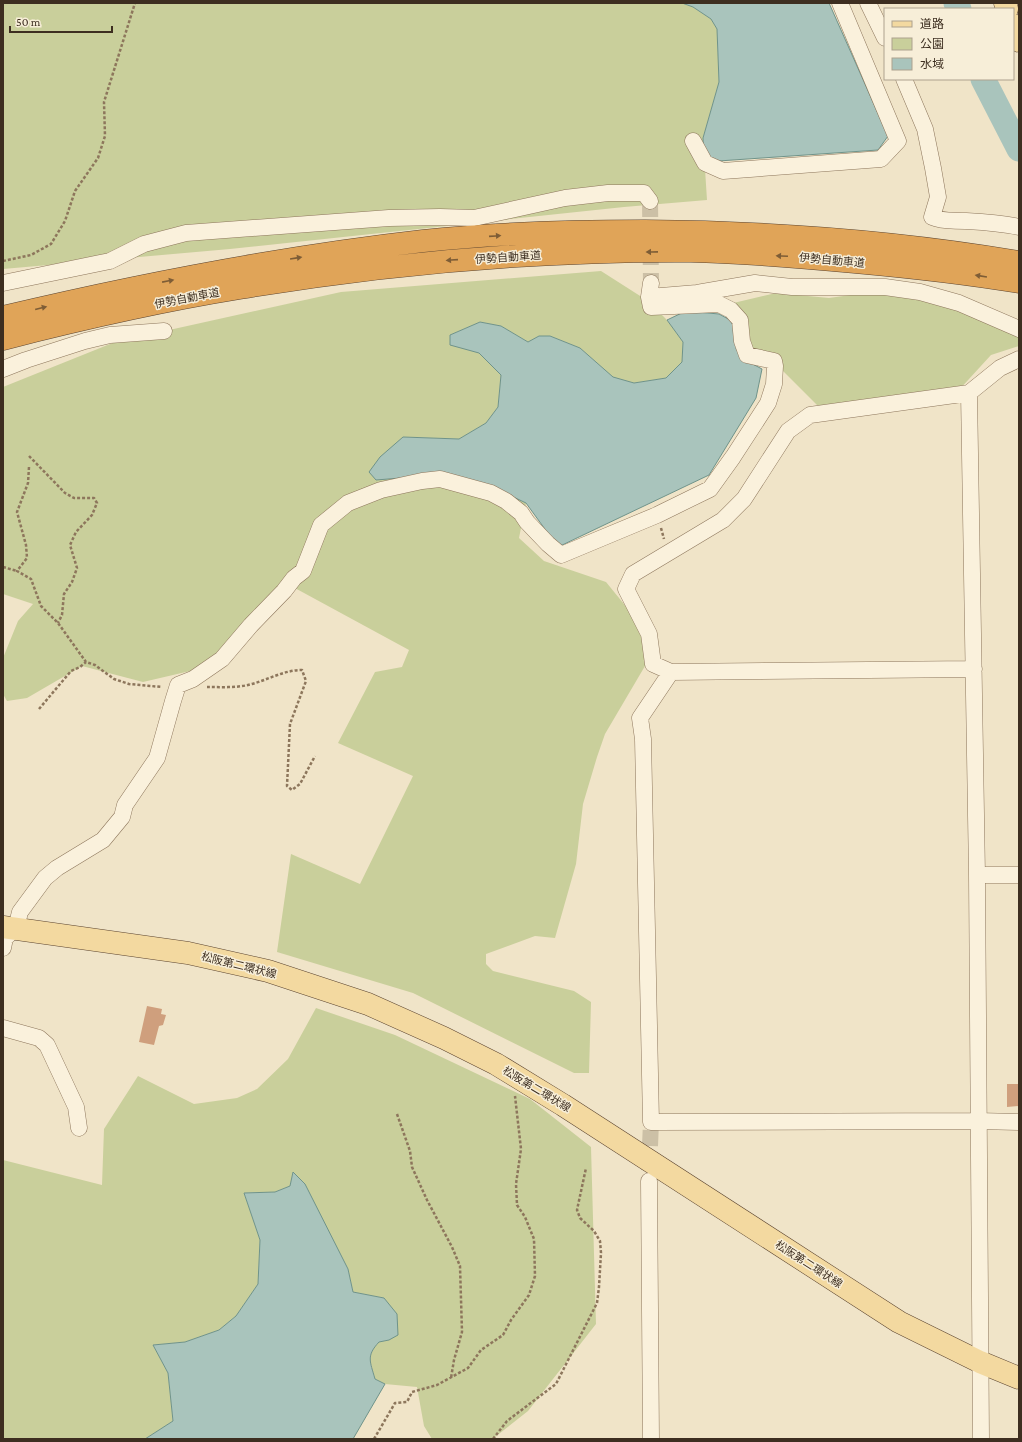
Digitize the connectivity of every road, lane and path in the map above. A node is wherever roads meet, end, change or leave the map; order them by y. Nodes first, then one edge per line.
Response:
1 (135, 3) edge
2 (840, 3) edge
3 (868, 3) edge
4 (1014, 28) edge
5 (884, 36) edge
6 (1019, 41) edge
7 (904, 80) edge
8 (693, 141) dead end
9 (650, 202) dead end
10 (1019, 227) edge
11 (3, 261) edge
12 (1019, 262) edge
13 (1019, 282) edge
14 (3, 283) edge
15 (3, 317) edge
16 (1019, 329) edge
17 (164, 331) dead end
18 (3, 338) edge
19 (1019, 359) edge
20 (3, 369) edge
21 (969, 393) junction
22 (29, 456) dead end
23 (29, 467) dead end
24 (657, 515) junction
25 (669, 553) junction
26 (3, 567) edge
27 (17, 570) junction
28 (58, 623) junction
29 (86, 662) junction
30 (974, 669) junction
31 (671, 672) junction
32 (178, 686) junction
33 (39, 709) dead end
34 (315, 756) dead end
35 (977, 875) junction
36 (1019, 875) edge
37 (10, 927) edge
38 (3, 948) edge
39 (3, 1028) edge
40 (515, 1094) dead end
41 (397, 1114) dead end
42 (978, 1121) junction
43 (1019, 1122) edge
44 (79, 1128) dead end
45 (586, 1168) dead end
46 (648, 1181) tunnel mouth
47 (980, 1362) junction
48 (1019, 1378) edge
49 (451, 1379) junction
50 (374, 1439) edge
51 (493, 1439) edge
52 (651, 1439) edge
53 (980, 1439) edge

1 - 11 path
2 - 8 street
3 - 5 street
4 - 6 main road
7 - 10 street
9 - 14 street
15 -> 12 highway, 伊勢自動車道
13 -> 18 highway, 伊勢自動車道
16 - 24 street
17 - 20 street
19 - 21 street
21 - 25 street
21 - 30 street
22 - 28 path
23 - 27 path
24 - 25 path
24 - 32 street
25 - 31 street
26 - 27 path
27 - 28 path
28 - 29 path
29 - 32 path
29 - 33 path
30 - 31 street
30 - 35 street
31 - 42 street
32 - 34 path
32 - 37 street
35 - 36 street
35 - 42 street
37 - 38 street
37 - 47 main road, 松阪第二環状線
39 - 44 street
40 - 49 path
41 - 49 path
42 - 43 street
42 - 47 street
45 - 51 path
46 - 52 street
47 - 48 main road, 松阪第二環状線
47 - 53 street
49 - 50 path

